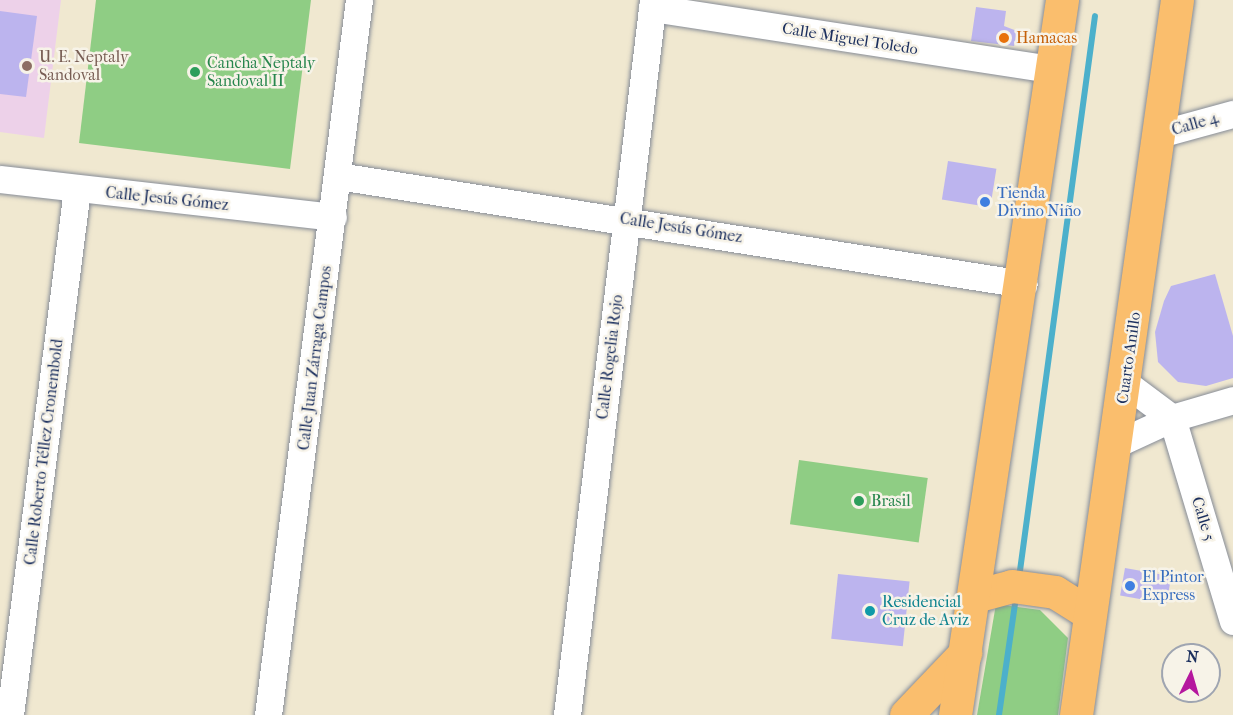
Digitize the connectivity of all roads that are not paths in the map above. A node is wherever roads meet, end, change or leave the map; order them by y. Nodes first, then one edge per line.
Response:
1 (359, 0) edge
2 (1062, 0) edge
3 (1177, 0) edge
4 (652, 4) edge
5 (1049, 69) junction
6 (1233, 114) edge
7 (1156, 135) junction
8 (338, 176) junction
9 (0, 180) edge
10 (77, 189) junction
11 (333, 217) junction
12 (626, 219) junction
13 (1023, 284) junction
14 (1125, 383) junction
15 (1233, 400) edge
16 (1172, 418) junction
17 (1116, 444) junction
18 (975, 596) junction
19 (1090, 615) junction
20 (1233, 621) edge
21 (966, 653) junction
22 (10, 715) edge
23 (268, 715) edge
24 (567, 715) edge
25 (906, 715) edge
26 (955, 715) edge
27 (1076, 715) edge

1 - 8 street, Calle Juan Zárraga Campos
2 - 5 main road
3 - 7 main road, Cuarto Anillo
4 - 5 street, Calle Miguel Toledo
4 - 12 street, Calle Rogelia Rojo
5 - 13 main road
6 - 7 street, Calle 4
7 - 14 main road, Cuarto Anillo
8 - 11 street, Calle Juan Zárraga Campos
8 - 12 street, Calle Jesús Gómez
9 - 10 street, Calle Jesús Gómez
10 - 11 street, Calle Jesús Gómez
10 - 22 street, Calle Roberto Téllez Cronembold
11 - 23 street, Calle Juan Zárraga Campos
12 - 13 street, Calle Jesús Gómez
12 - 24 street, Calle Rogelia Rojo
13 - 18 main road
14 - 16 street
14 - 17 main road, Cuarto Anillo
15 - 16 street
16 - 17 street
16 - 20 street, Calle 5
17 - 19 main road, Cuarto Anillo
18 - 19 main road
18 - 21 main road
19 - 27 main road, Cuarto Anillo
21 - 25 main road
21 - 26 main road

